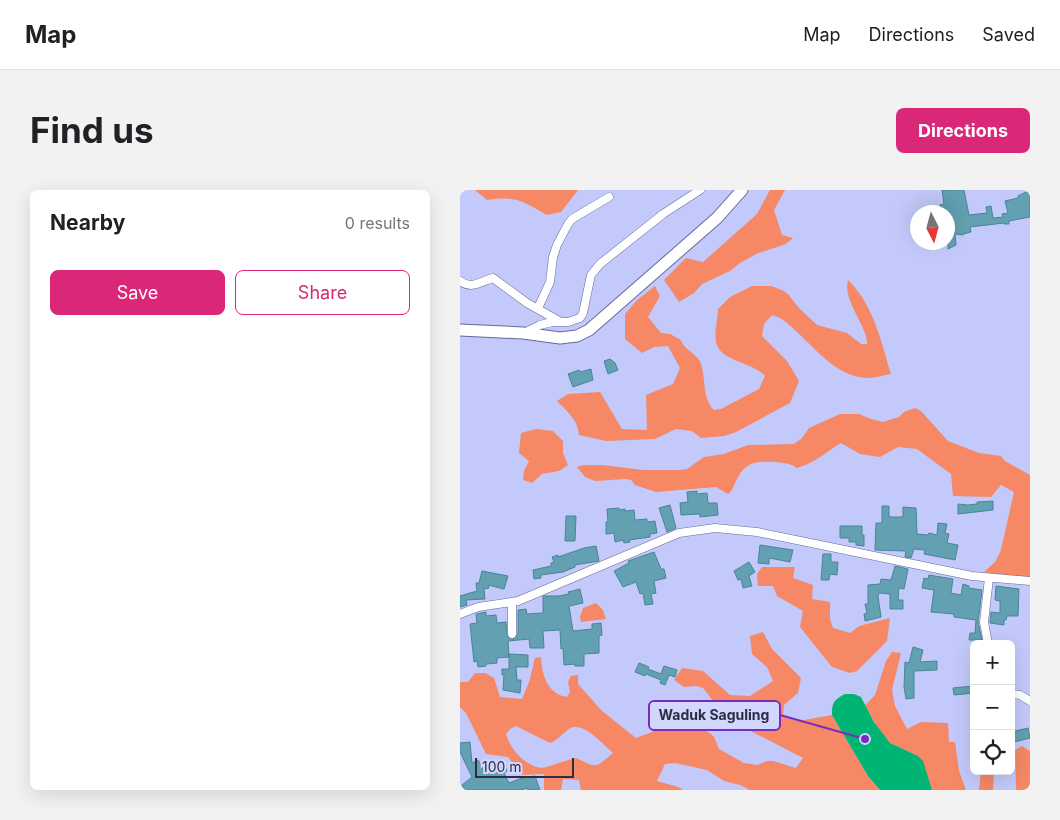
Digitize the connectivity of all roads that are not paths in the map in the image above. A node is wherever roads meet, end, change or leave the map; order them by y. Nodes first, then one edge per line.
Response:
1 (700, 190) edge
2 (742, 190) edge
3 (609, 197) dead end
4 (460, 281) edge
5 (538, 308) junction
6 (559, 321) junction
7 (460, 330) edge
8 (523, 333) junction
9 (989, 578) junction
10 (1030, 582) edge
11 (512, 602) junction
12 (460, 614) edge
13 (512, 634) dead end
14 (987, 640) edge
15 (1015, 694) edge
16 (1030, 701) edge

1 - 6 street
2 - 8 main road
3 - 5 street
4 - 5 street
5 - 6 street
6 - 8 street
7 - 8 main road
9 - 10 street
9 - 11 street
9 - 14 street
11 - 12 street
11 - 13 street
15 - 16 street

